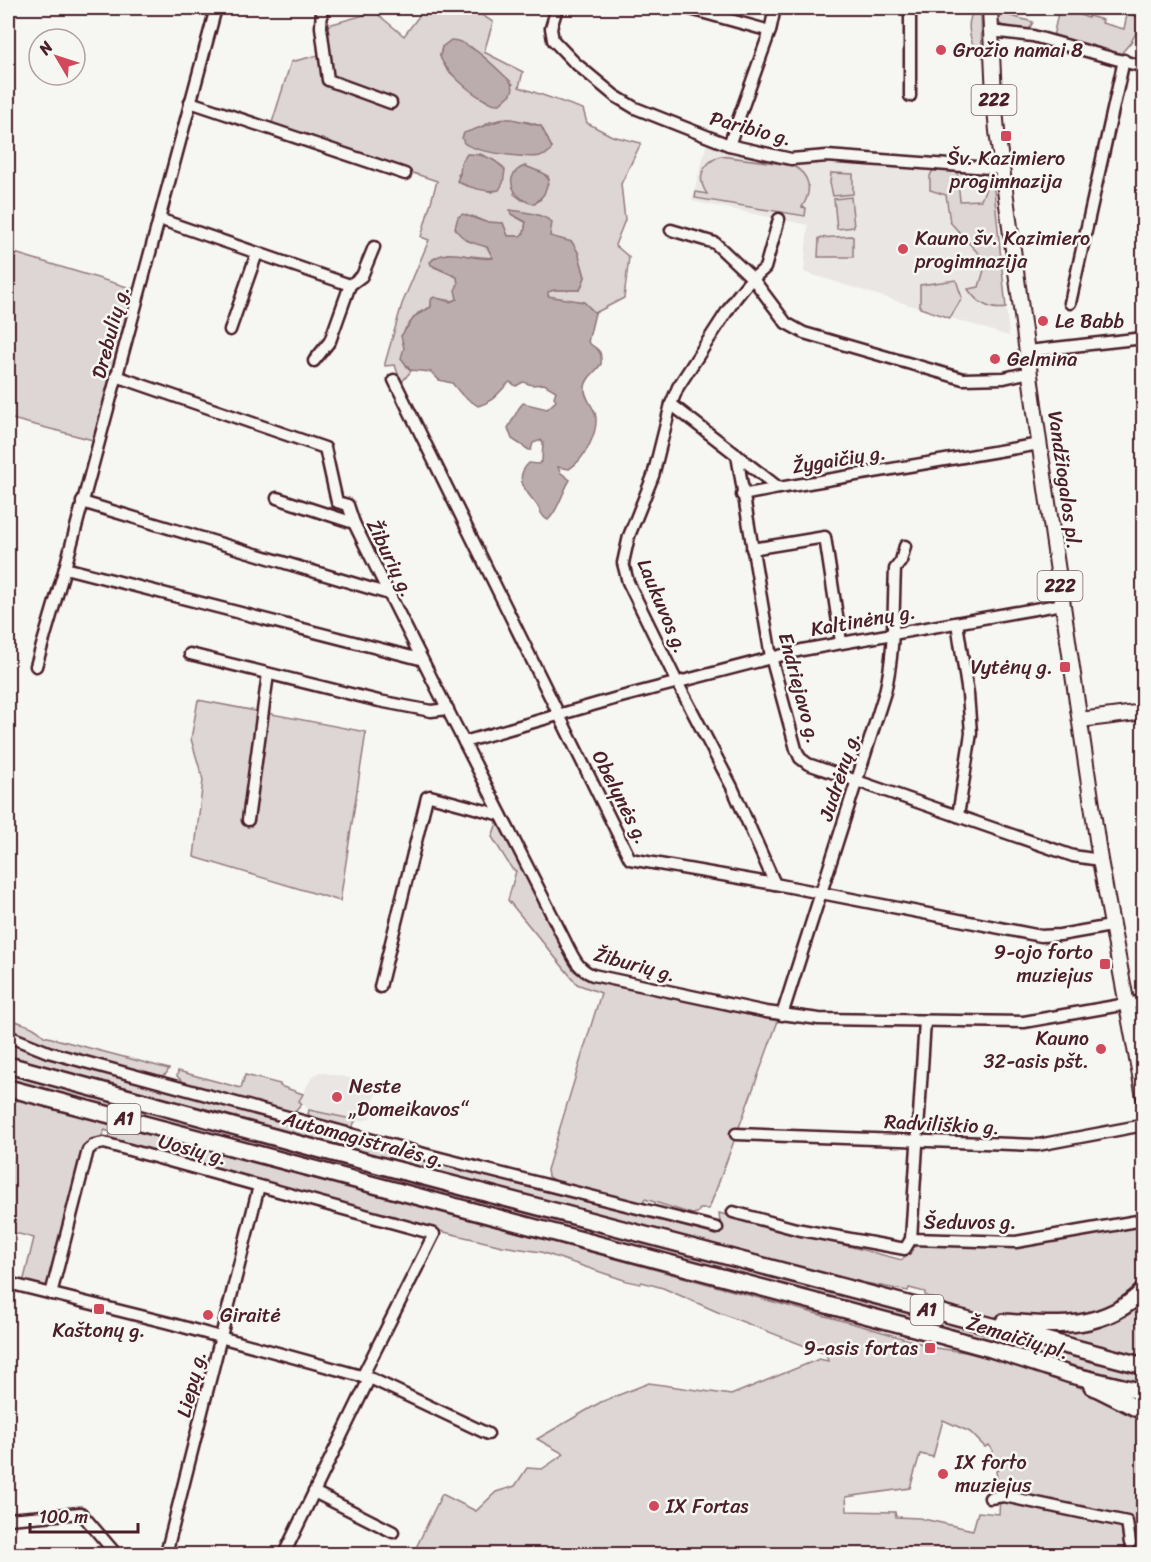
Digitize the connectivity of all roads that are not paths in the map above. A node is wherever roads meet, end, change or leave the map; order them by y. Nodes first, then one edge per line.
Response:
1 (216, 8) edge
2 (322, 8) edge
3 (557, 8) edge
4 (687, 8) edge
5 (775, 8) edge
6 (910, 8) edge
7 (990, 8) edge
8 (770, 31) junction
9 (990, 31) junction
10 (1124, 60) junction
11 (1143, 67) edge
12 (910, 96) dead end
13 (190, 102) junction
14 (391, 102) dead end
15 (729, 145) junction
16 (1003, 169) junction
17 (405, 174) dead end
18 (159, 219) junction
19 (779, 219) dead end
20 (671, 230) dead end
21 (374, 247) dead end
22 (257, 253) junction
23 (753, 279) junction
24 (350, 285) junction
25 (1070, 303) dead end
26 (230, 330) dead end
27 (1143, 338) edge
28 (1028, 351) junction
29 (314, 361) dead end
30 (1030, 372) junction
31 (116, 376) junction
32 (394, 380) dead end
33 (671, 404) junction
34 (1040, 444) junction
35 (737, 455) junction
36 (779, 488) junction
37 (742, 495) junction
38 (277, 498) dead end
39 (82, 502) junction
40 (354, 523) junction
41 (905, 546) dead end
42 (752, 549) junction
43 (65, 568) junction
44 (388, 594) junction
45 (1063, 604) junction
46 (957, 622) junction
47 (892, 633) junction
48 (841, 642) junction
49 (190, 654) dead end
50 (771, 657) junction
51 (420, 659) junction
52 (36, 666) dead end
53 (268, 674) junction
54 (677, 682) junction
55 (448, 709) junction
56 (1143, 712) edge
57 (560, 714) junction
58 (1080, 720) junction
59 (464, 742) junction
60 (856, 781) junction
61 (501, 815) junction
62 (958, 816) junction
63 (248, 820) dead end
64 (1100, 860) junction
65 (775, 884) junction
66 (820, 894) junction
67 (1111, 926) junction
68 (380, 987) dead end
69 (1143, 1001) edge
70 (1125, 1005) junction
71 (782, 1015) junction
72 (926, 1021) junction
73 (8, 1036) edge
74 (8, 1059) edge
75 (8, 1065) edge
76 (8, 1088) edge
77 (1143, 1097) edge
78 (183, 1112) junction
79 (1143, 1125) edge
80 (736, 1134) dead end
81 (918, 1140) junction
82 (259, 1186) junction
83 (733, 1212) dead end
84 (1143, 1220) edge
85 (717, 1228) dead end
86 (911, 1239) junction
87 (711, 1252) joint
88 (8, 1283) edge
89 (1143, 1290) edge
90 (51, 1294) junction
91 (965, 1319) junction
92 (220, 1337) junction
93 (1143, 1366) edge
94 (1071, 1375) junction
95 (365, 1378) junction
96 (1143, 1392) edge
97 (1143, 1412) edge
98 (488, 1434) dead end
99 (314, 1492) junction
100 (990, 1498) dead end
101 (8, 1519) edge
102 (393, 1532) dead end
103 (1130, 1543) dead end
104 (116, 1554) edge
105 (166, 1554) edge
106 (284, 1554) edge

1 - 13 street, Drebulių g.
2 - 14 street
3 - 15 street, Paribio g.
4 - 8 street
5 - 8 street
6 - 12 street
7 - 9 main road, Vandžiogalos pl. / 222
8 - 15 street
9 - 10 street
9 - 16 main road, Vandžiogalos pl. / 222
10 - 11 street
10 - 25 street
13 - 17 street
13 - 18 street, Drebulių g.
15 - 16 street, Paribio g.
16 - 28 main road, Vandžiogalos pl. / 222
18 - 22 street
18 - 31 street, Drebulių g.
19 - 23 street, Laukuvos g.
20 - 23 street
21 - 24 street
22 - 24 street
22 - 26 street
23 - 30 street
23 - 33 street, Laukuvos g.
24 - 29 street
27 - 28 street
28 - 30 main road, Vandžiogalos pl. / 222
30 - 34 main road, Vandžiogalos pl. / 222
31 - 39 street, Drebulių g.
31 - 40 street, Žiburių g.
32 - 57 street, Obelynės g.
33 - 35 street, Žygaičių g.
33 - 54 street, Laukuvos g.
34 - 36 street, Žygaičių g.
34 - 45 main road, Vandžiogalos pl. / 222
35 - 36 street, Žygaičių g.
35 - 37 street, Endriejavo g.
36 - 37 street
37 - 42 street, Endriejavo g.
38 - 40 street
39 - 43 street, Drebulių g.
39 - 44 street
40 - 44 street, Žiburių g.
41 - 47 street, Judrėnų g.
42 - 48 street
42 - 50 street, Endriejavo g.
43 - 51 street
43 - 52 street, Drebulių g.
44 - 51 street, Žiburių g.
45 - 46 street, Kaltinėnų g.
45 - 58 main road, Vandžiogalos pl. / 222
46 - 47 street, Kaltinėnų g.
46 - 62 street
47 - 48 street, Kaltinėnų g.
47 - 60 street, Judrėnų g.
48 - 50 street, Kaltinėnų g.
49 - 53 street
50 - 54 street, Kaltinėnų g.
50 - 60 street, Endriejavo g.
51 - 55 street, Žiburių g.
53 - 55 street
53 - 63 street
54 - 57 street, Kaltinėnų g.
54 - 65 street, Laukuvos g.
55 - 59 street, Žiburių g.
56 - 58 main road
57 - 59 street, Kaltinėnų g.
57 - 65 street, Obelynės g.
58 - 64 main road, Vandžiogalos pl. / 222
59 - 61 street, Žiburių g.
60 - 62 street, Endriejavo g.
60 - 66 street, Judrėnų g.
61 - 68 street
61 - 71 street, Žiburių g.
62 - 64 street, Endriejavo g.
64 - 67 main road, Vandžiogalos pl. / 222
65 - 66 street, Obelynės g.
66 - 67 street, Obelynės g.
66 - 71 street, Judrėnų g.
67 - 70 main road, Vandžiogalos pl. / 222
69 - 70 street, Žiburių g.
70 - 72 street, Žiburių g.
70 - 77 main road, Vandžiogalos pl. / 222
71 - 72 street, Žiburių g.
72 - 81 street
73 - 85 street
74 - 78 highway
75 - 78 highway, Automagistralės g. / A1
76 - 94 highway, Žemaičių pl. / A1
78 - 87 highway, Automagistralės g. / A1
79 - 81 street, Radviliškio g.
80 - 81 street, Radviliškio g.
81 - 86 street
82 - 90 street, Uosių g.
82 - 92 street, Liepų g.
82 - 95 street, Uosių g.
83 - 86 street, Šeduvos g.
84 - 86 street, Šeduvos g.
87 - 91 highway, Žemaičių pl. / A1
88 - 90 street
89 - 91 highway
90 - 92 street
91 - 93 highway, Žemaičių pl. / A1
92 - 95 street
92 - 105 street, Liepų g.
94 - 96 highway, Žemaičių pl. / A1
94 - 97 highway
95 - 98 street
95 - 99 street
99 - 102 street
99 - 106 street
100 - 103 street
101 - 104 street

